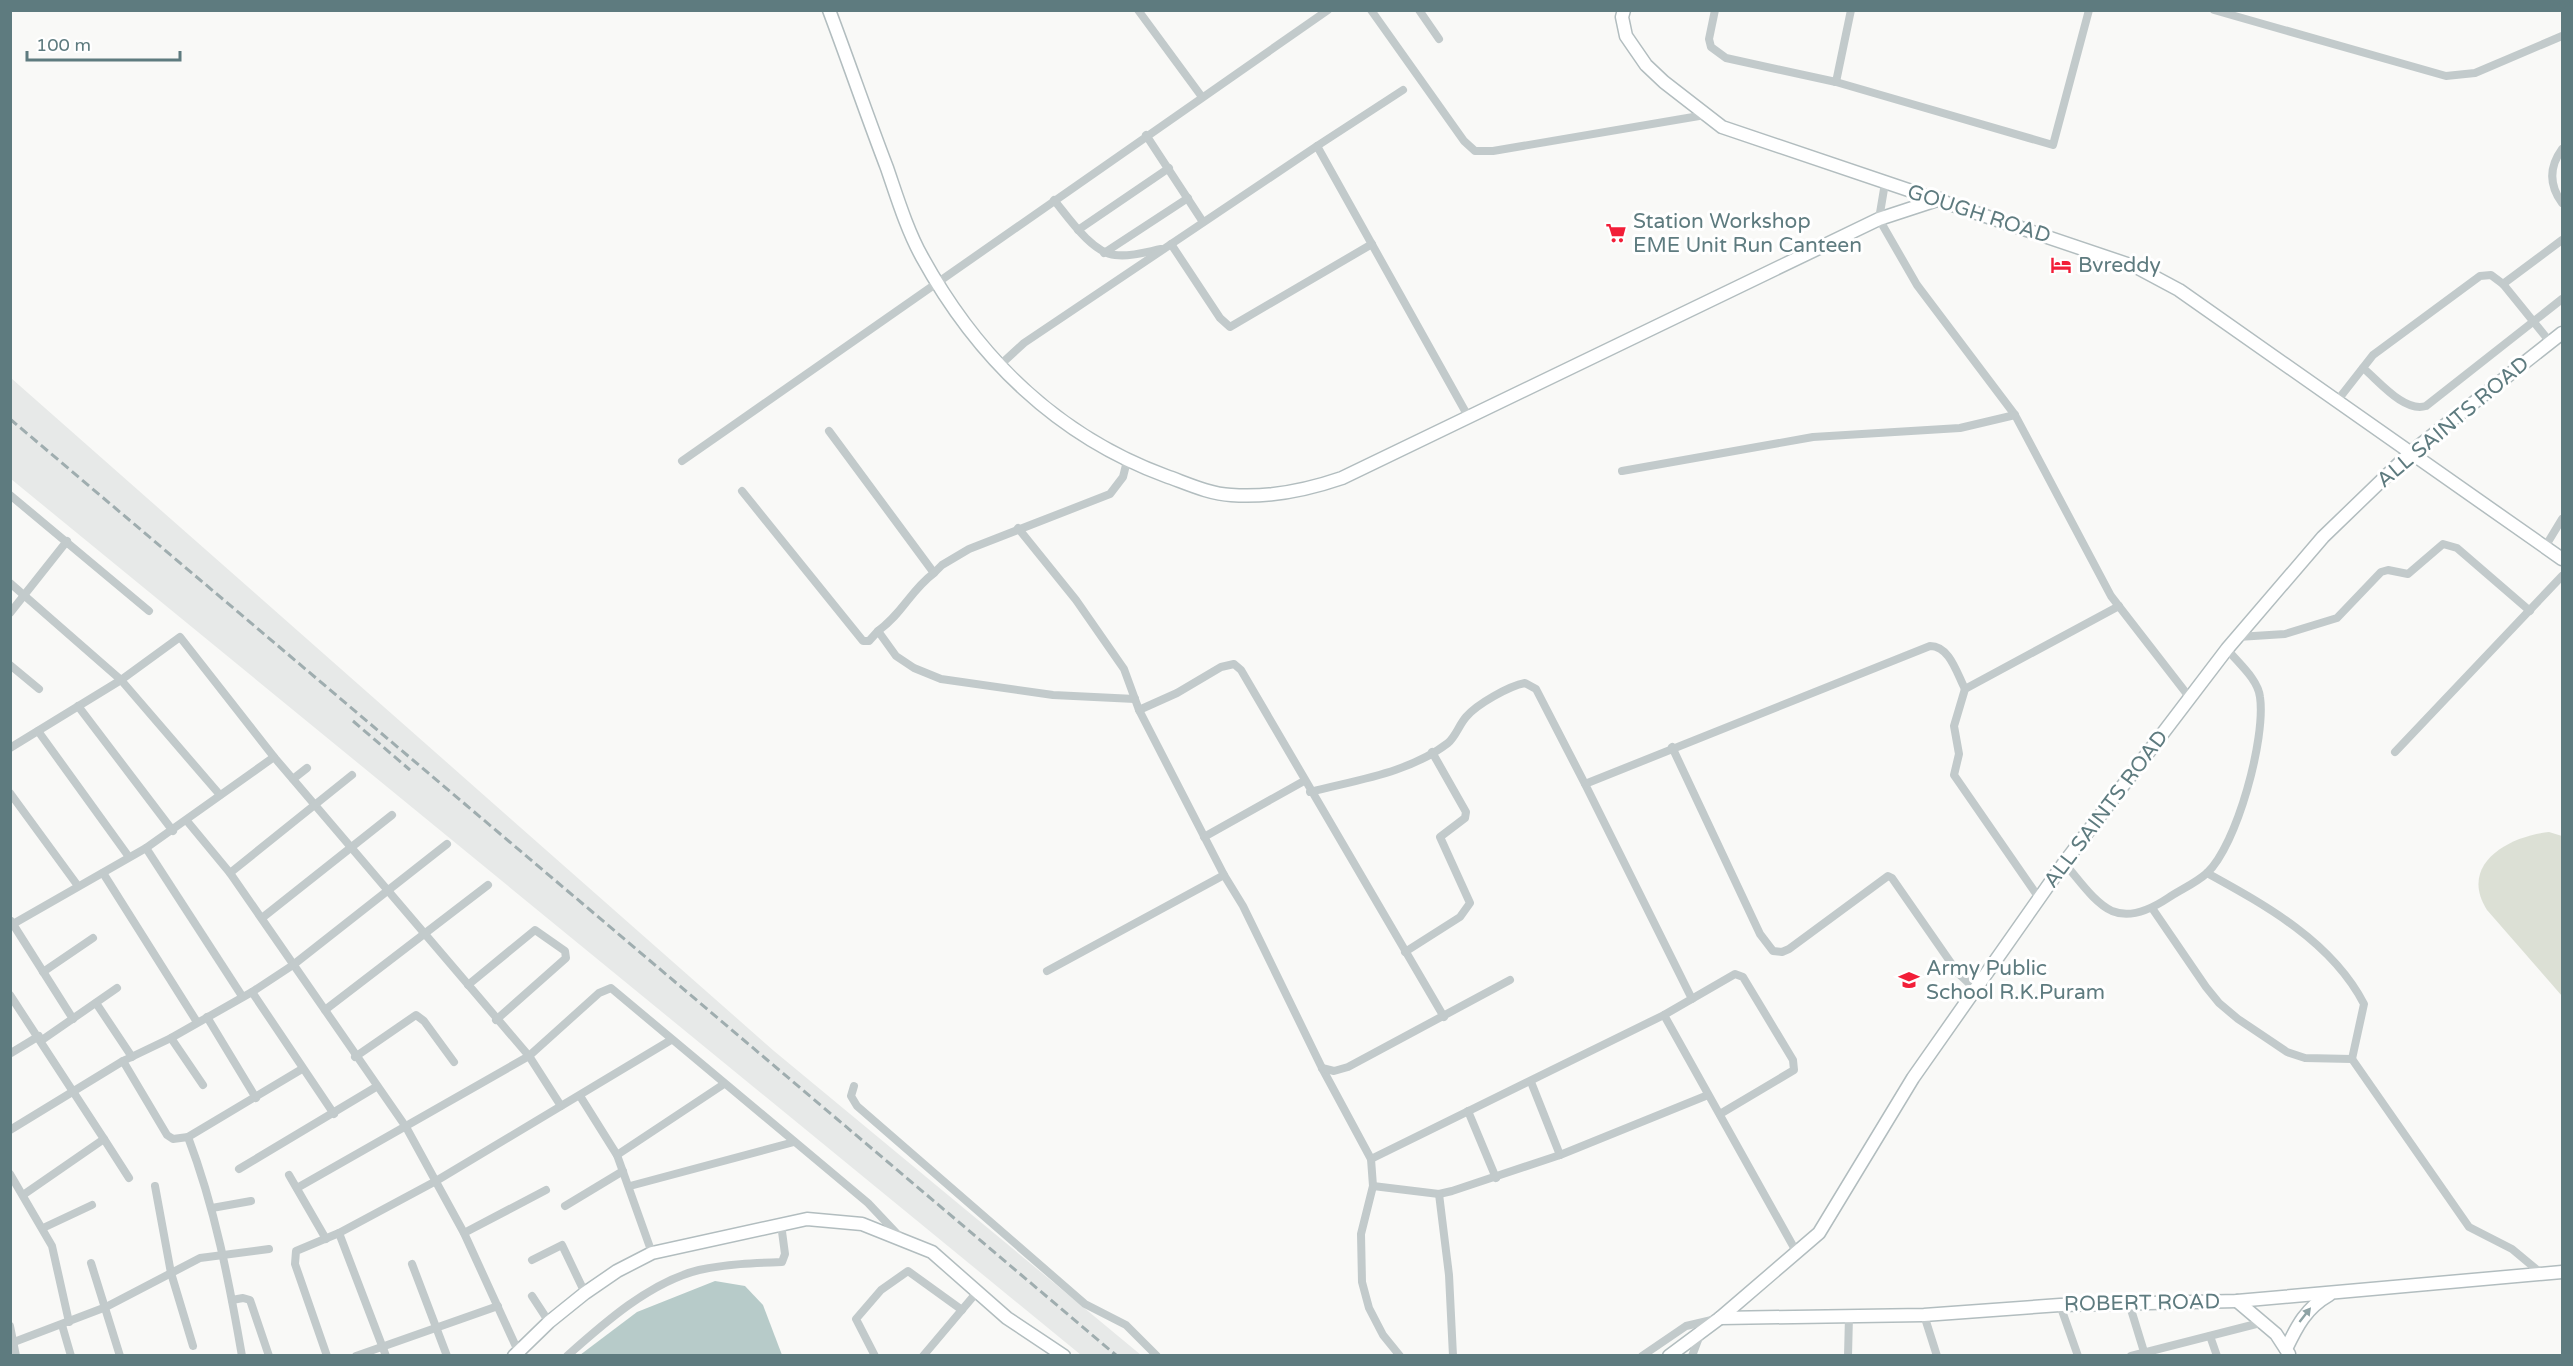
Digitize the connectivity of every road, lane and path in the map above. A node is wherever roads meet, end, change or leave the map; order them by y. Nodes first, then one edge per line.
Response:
1 (1138, 10) edge
2 (1328, 10) edge
3 (1371, 10) edge
4 (1419, 10) edge
5 (1624, 10) edge
6 (1715, 10) edge
7 (1851, 10) edge
8 (2089, 10) edge
9 (2214, 10) edge
10 (831, 12) edge
11 (2562, 36) edge
12 (1439, 39) dead end
13 (1836, 82) junction
14 (1403, 90) dead end
15 (1202, 97) junction
16 (1705, 115) junction
17 (1146, 135) junction
18 (1317, 146) junction
19 (2562, 149) edge
20 (1169, 168) junction
21 (1885, 183) junction
22 (1188, 198) junction
23 (1940, 199) junction
24 (1054, 200) junction
25 (2562, 202) edge
26 (1879, 219) junction
27 (1203, 222) junction
28 (1078, 230) junction
29 (2562, 240) edge
30 (1372, 244) junction
31 (1167, 246) junction
32 (1104, 253) junction
33 (938, 282) junction
34 (2502, 284) junction
35 (2562, 299) edge
36 (2534, 322) junction
37 (2562, 333) edge
38 (2550, 342) junction
39 (1000, 365) junction
40 (2363, 368) junction
41 (2337, 401) junction
42 (2015, 415) junction
43 (1469, 418) junction
44 (829, 431) dead end
45 (2410, 453) junction
46 (682, 461) dead end
47 (1127, 461) junction
48 (1622, 471) dead end
49 (742, 491) dead end
50 (10, 495) edge
51 (2562, 519) edge
52 (1018, 528) junction
53 (67, 541) junction
54 (2545, 547) junction
55 (2562, 559) edge
56 (934, 573) junction
57 (2562, 576) edge
58 (10, 582) edge
59 (26, 594) junction
60 (2119, 606) junction
61 (149, 610) dead end
62 (2530, 610) junction
63 (10, 613) edge
64 (878, 631) junction
65 (2238, 638) junction
66 (2227, 649) junction
67 (10, 665) edge
68 (121, 680) junction
69 (39, 689) dead end
70 (1965, 689) junction
71 (2190, 698) junction
72 (1134, 699) junction
73 (78, 706) junction
74 (1139, 710) junction
75 (38, 731) junction
76 (1672, 747) junction
77 (10, 748) edge
78 (1432, 752) junction
79 (2395, 752) dead end
80 (274, 757) junction
81 (307, 768) dead end
82 (352, 775) dead end
83 (293, 779) junction
84 (1304, 781) junction
85 (1585, 784) junction
86 (1310, 792) junction
87 (10, 793) edge
88 (220, 795) junction
89 (315, 806) junction
90 (392, 815) dead end
91 (187, 821) junction
92 (173, 831) junction
93 (1204, 837) junction
94 (447, 844) dead end
95 (146, 848) junction
96 (351, 848) junction
97 (129, 857) junction
98 (2064, 863) junction
99 (103, 873) junction
100 (230, 873) junction
101 (2207, 873) junction
102 (1224, 875) junction
103 (488, 885) dead end
104 (78, 886) junction
105 (387, 891) junction
106 (2039, 898) junction
107 (2152, 908) junction
108 (262, 918) junction
109 (12, 923) edge
110 (426, 935) junction
111 (93, 938) dead end
112 (1405, 951) junction
113 (293, 965) junction
114 (1047, 971) dead end
115 (43, 972) junction
116 (1510, 980) dead end
117 (468, 985) junction
118 (117, 988) dead end
119 (1974, 988) junction
120 (252, 992) junction
121 (242, 996) junction
122 (11, 998) edge
123 (1692, 999) junction
124 (96, 1003) junction
125 (326, 1010) junction
126 (1664, 1014) junction
127 (207, 1017) junction
128 (1443, 1017) junction
129 (73, 1019) junction
130 (496, 1020) junction
131 (197, 1022) junction
132 (40, 1038) junction
133 (171, 1038) junction
134 (671, 1040) junction
135 (11, 1053) edge
136 (529, 1056) junction
137 (132, 1057) junction
138 (355, 1057) junction
139 (2352, 1059) junction
140 (123, 1061) junction
141 (454, 1062) dead end
142 (1322, 1068) junction
143 (302, 1070) junction
144 (1530, 1082) junction
145 (724, 1084) junction
146 (204, 1085) dead end
147 (854, 1086) dead end
148 (376, 1087) junction
149 (72, 1091) junction
150 (1708, 1095) junction
151 (580, 1096) junction
152 (256, 1098) junction
153 (561, 1106) junction
154 (1468, 1111) junction
155 (334, 1114) junction
156 (1720, 1114) junction
157 (406, 1127) junction
158 (10, 1130) edge
159 (188, 1137) junction
160 (104, 1139) junction
161 (794, 1142) junction
162 (617, 1155) junction
163 (1560, 1155) junction
164 (1371, 1159) junction
165 (239, 1169) dead end
166 (624, 1171) junction
167 (10, 1174) edge
168 (289, 1175) dead end
169 (129, 1178) dead end
170 (1496, 1178) junction
171 (436, 1181) junction
172 (155, 1186) dead end
173 (630, 1186) junction
174 (1373, 1186) junction
175 (297, 1188) junction
176 (546, 1190) dead end
177 (1439, 1194) junction
178 (23, 1195) junction
179 (251, 1201) dead end
180 (92, 1205) dead end
181 (565, 1206) dead end
182 (212, 1208) junction
183 (781, 1224) junction
184 (44, 1228) junction
185 (339, 1233) junction
186 (464, 1233) junction
187 (901, 1238) junction
188 (326, 1239) junction
189 (269, 1249) dead end
190 (652, 1253) junction
191 (1797, 1253) junction
192 (224, 1256) junction
193 (532, 1260) dead end
194 (91, 1263) dead end
195 (412, 1264) dead end
196 (2562, 1272) edge
197 (171, 1273) junction
198 (2542, 1274) junction
199 (977, 1292) junction
200 (2334, 1292) junction
201 (585, 1293) junction
202 (532, 1296) dead end
203 (232, 1299) junction
204 (2237, 1301) junction
205 (2128, 1303) junction
206 (2060, 1305) junction
207 (498, 1306) junction
208 (106, 1307) junction
209 (962, 1310) junction
210 (1924, 1315) junction
211 (1849, 1316) junction
212 (1720, 1318) junction
213 (2264, 1322) junction
214 (549, 1323) junction
215 (66, 1324) junction
216 (10, 1326) edge
217 (436, 1328) junction
218 (1702, 1329) junction
219 (2210, 1336) junction
220 (193, 1346) dead end
221 (383, 1346) junction
222 (14, 1349) edge
223 (2288, 1352) edge
224 (516, 1353) edge
225 (2144, 1354) edge
226 (71, 1356) edge
227 (120, 1356) edge
228 (242, 1356) edge
229 (269, 1356) edge
230 (327, 1356) edge
231 (356, 1356) edge
232 (386, 1356) edge
233 (447, 1356) edge
234 (567, 1356) edge
235 (875, 1356) edge
236 (923, 1356) edge
237 (1065, 1356) edge
238 (1157, 1356) edge
239 (1400, 1356) edge
240 (1453, 1356) edge
241 (1642, 1356) edge
242 (1669, 1356) edge
243 (1692, 1356) edge
244 (1848, 1356) edge
245 (1937, 1356) edge
246 (2078, 1356) edge
247 (2131, 1356) edge
248 (2217, 1356) edge

1 - 15 street
2 - 15 street
3 - 16 street
4 - 12 street
5 - 16 street, GOUGH ROAD
6 - 13 street
7 - 13 street
8 - 13 street
9 - 11 street
10 - 33 street
14 - 18 street
15 - 17 street
16 - 21 street, GOUGH ROAD
17 - 20 street
17 - 24 street
18 - 27 street
18 - 30 street
19 - 25 street
20 - 22 street
20 - 28 street
21 - 23 street, GOUGH ROAD
21 - 26 street
22 - 27 street
22 - 32 street
23 - 26 street
23 - 41 street, GOUGH ROAD
24 - 28 street
24 - 33 street
26 - 42 street
26 - 43 street
27 - 31 street
28 - 32 street
29 - 34 street
30 - 31 street
30 - 43 street
31 - 32 street
31 - 39 street
33 - 39 street
33 - 46 street
34 - 36 street
34 - 40 street
35 - 36 street
36 - 38 street
36 - 40 street
37 - 38 street, ALL SAINTS ROAD
38 - 45 street, ALL SAINTS ROAD
39 - 47 street
40 - 41 street
41 - 45 street, GOUGH ROAD
42 - 48 street
42 - 60 street
43 - 47 street
44 - 56 street
45 - 54 street, GOUGH ROAD
45 - 65 street, ALL SAINTS ROAD
47 - 52 street
49 - 64 street
50 - 53 street
51 - 54 street
52 - 56 street
52 - 72 street
53 - 59 street
53 - 61 street
54 - 55 street, GOUGH ROAD
56 - 64 street
57 - 62 street
58 - 59 street
59 - 63 street
59 - 68 street
60 - 70 street
60 - 71 street
62 - 65 street
62 - 79 street
64 - 72 street
65 - 66 street, ALL SAINTS ROAD
66 - 71 street, ALL SAINTS ROAD
66 - 101 street
67 - 69 street
68 - 73 street
68 - 80 street
68 - 88 street
70 - 76 street
70 - 106 street
71 - 98 street, ALL SAINTS ROAD
72 - 74 street
73 - 75 street
73 - 92 street
74 - 84 street
74 - 93 street
75 - 77 street
75 - 97 street
76 - 85 street
76 - 119 street
78 - 85 street
78 - 86 street
78 - 112 street
80 - 83 street
80 - 88 street
81 - 83 street
82 - 89 street
83 - 89 street
84 - 86 street
84 - 93 street
85 - 123 street
86 - 112 street
87 - 104 street
88 - 91 street
89 - 96 street
89 - 100 street
90 - 96 street
91 - 92 street
91 - 100 street
92 - 95 street
93 - 102 street
94 - 105 street
95 - 97 street
95 - 121 street
96 - 105 street
96 - 108 street
97 - 99 street
98 - 106 street, ALL SAINTS ROAD
98 - 107 street
99 - 104 street
99 - 131 street
100 - 108 street
101 - 107 street
101 - 139 street
102 - 114 street
102 - 142 street
103 - 110 street
104 - 109 street
105 - 110 street
105 - 113 street
106 - 119 street, ALL SAINTS ROAD
107 - 139 street
108 - 113 street
109 - 115 street
110 - 117 street
110 - 125 street
111 - 115 street
112 - 128 street
113 - 120 street
113 - 125 street
115 - 129 street
116 - 128 street
117 - 130 street
117 - 130 street
118 - 124 street
119 - 191 street, ALL SAINTS ROAD
120 - 121 street
120 - 143 street
121 - 127 street
122 - 132 street
123 - 126 street
123 - 156 street
124 - 129 street
124 - 137 street
125 - 138 street
126 - 144 street
126 - 150 street
127 - 131 street
127 - 152 street
128 - 142 street
129 - 132 street
130 - 136 street
131 - 133 street
132 - 135 street
132 - 149 street
133 - 137 street
133 - 146 street
134 - 136 street
134 - 145 street
134 - 151 street
136 - 153 street
136 - 157 street
137 - 140 street
138 - 141 street
138 - 148 street
139 - 198 street
140 - 149 street
140 - 159 street
142 - 164 street
143 - 152 street
143 - 155 street
144 - 154 street
144 - 163 street
145 - 161 street
145 - 162 street
147 - 238 street
148 - 155 street
148 - 157 street
149 - 158 street
149 - 160 street
150 - 156 street
150 - 163 street
151 - 153 street
151 - 162 street
152 - 159 street
153 - 171 street
154 - 164 street
154 - 170 street
155 - 165 street
156 - 191 street
157 - 171 street
157 - 175 street
159 - 182 street
160 - 169 street
160 - 178 street
161 - 173 street
161 - 187 street
162 - 166 street
163 - 170 street
164 - 174 street
166 - 173 street
166 - 181 street
167 - 178 street
168 - 175 street
170 - 177 street
171 - 185 street
171 - 186 street
172 - 197 street
173 - 190 street
174 - 177 street
174 - 239 street
175 - 188 street
176 - 186 street
177 - 240 street
178 - 184 street
179 - 182 street
180 - 184 street
182 - 192 street
183 - 187 street
183 - 190 street
183 - 234 street
184 - 215 street
185 - 188 street
185 - 221 street
186 - 207 street
187 - 199 street
188 - 230 street
189 - 192 street
190 - 201 street
191 - 212 street, ALL SAINTS ROAD
192 - 197 street
192 - 203 street
193 - 201 street
194 - 208 street
195 - 217 street
196 - 198 street, ROBERT ROAD
197 - 208 street
197 - 220 street
198 - 200 street, ROBERT ROAD
199 - 209 street
199 - 237 street
200 - 204 street, ROBERT ROAD
223 -> 200 street
201 - 214 street
202 - 214 street
203 - 228 street
203 - 229 street
204 - 205 street, ROBERT ROAD
204 - 213 street
205 - 206 street, ROBERT ROAD
205 - 225 street
206 - 210 street, ROBERT ROAD
206 - 246 street
207 - 217 street
207 - 224 street
208 - 215 street
208 - 227 street
209 - 235 street
209 - 236 street
210 - 211 street, ROBERT ROAD
210 - 245 street
211 - 212 street, ROBERT ROAD
211 - 244 street
212 - 218 street, ALL SAINTS ROAD
212 - 241 street
213 - 219 street
213 - 223 street
214 - 224 street
215 - 222 street
215 - 226 street
216 - 222 street
217 - 221 street
217 - 233 street
218 - 242 street, ALL SAINTS ROAD
218 - 243 street
219 - 225 street
219 - 248 street
221 - 231 street
221 - 232 street
225 - 247 street

